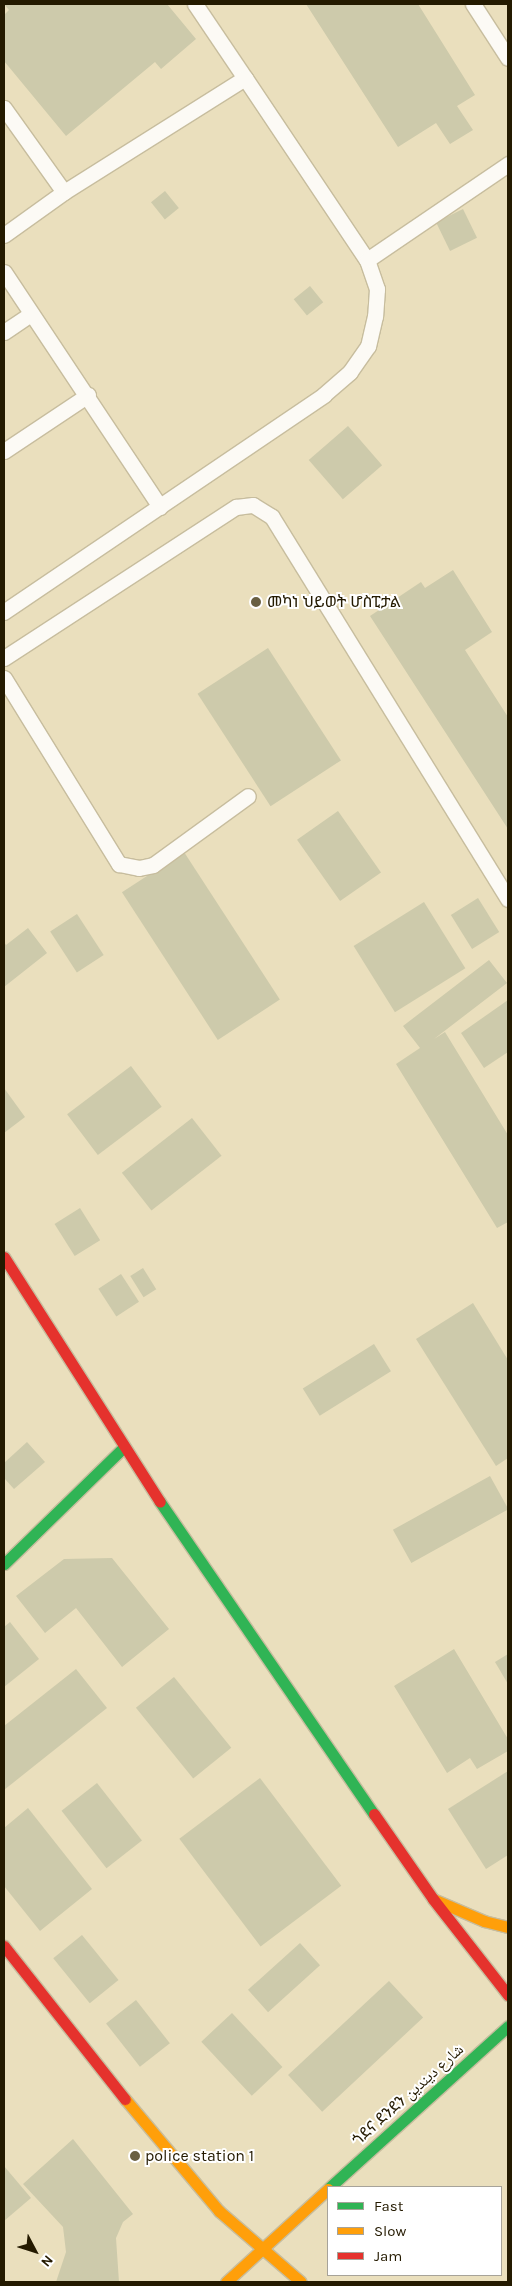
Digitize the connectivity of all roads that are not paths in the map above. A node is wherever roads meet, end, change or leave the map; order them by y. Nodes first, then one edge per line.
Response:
1 (195, 4) edge
2 (473, 4) edge
3 (508, 58) edge
4 (245, 78) junction
5 (4, 108) edge
6 (508, 164) edge
7 (64, 192) junction
8 (4, 235) edge
9 (367, 260) junction
10 (4, 272) edge
11 (31, 314) junction
12 (4, 332) edge
13 (88, 395) junction
14 (4, 451) edge
15 (160, 508) junction
16 (4, 612) edge
17 (4, 658) edge
18 (4, 678) edge
19 (248, 796) dead end
20 (508, 899) edge
21 (4, 1257) edge
22 (123, 1448) junction
23 (4, 1564) edge
24 (433, 1899) junction
25 (508, 1927) edge
26 (4, 1946) edge
27 (508, 1994) edge
28 (508, 2026) edge
29 (331, 2186) edge
30 (327, 2190) edge
31 (262, 2249) junction
32 (226, 2282) edge
33 (302, 2282) edge

1 - 4 lane
2 - 3 lane
4 - 7 lane
4 - 9 lane
5 - 7 lane
6 - 9 lane
7 - 8 lane
9 - 15 lane
10 - 11 lane
11 - 12 lane
11 - 13 lane
13 - 14 lane
13 - 15 lane
15 - 16 lane
17 - 20 lane
18 - 19 lane
21 - 22 main road
22 - 23 main road
22 - 24 main road
24 - 25 main road
24 - 27 main road
26 - 31 main road
28 - 29 main road, ጎደና ደንደን شارع ديندين
30 - 31 main road, ጎደና ደንደን شارع ديندين
31 - 32 main road, ጎደና ደንደን شارع ديندين
31 - 33 main road

